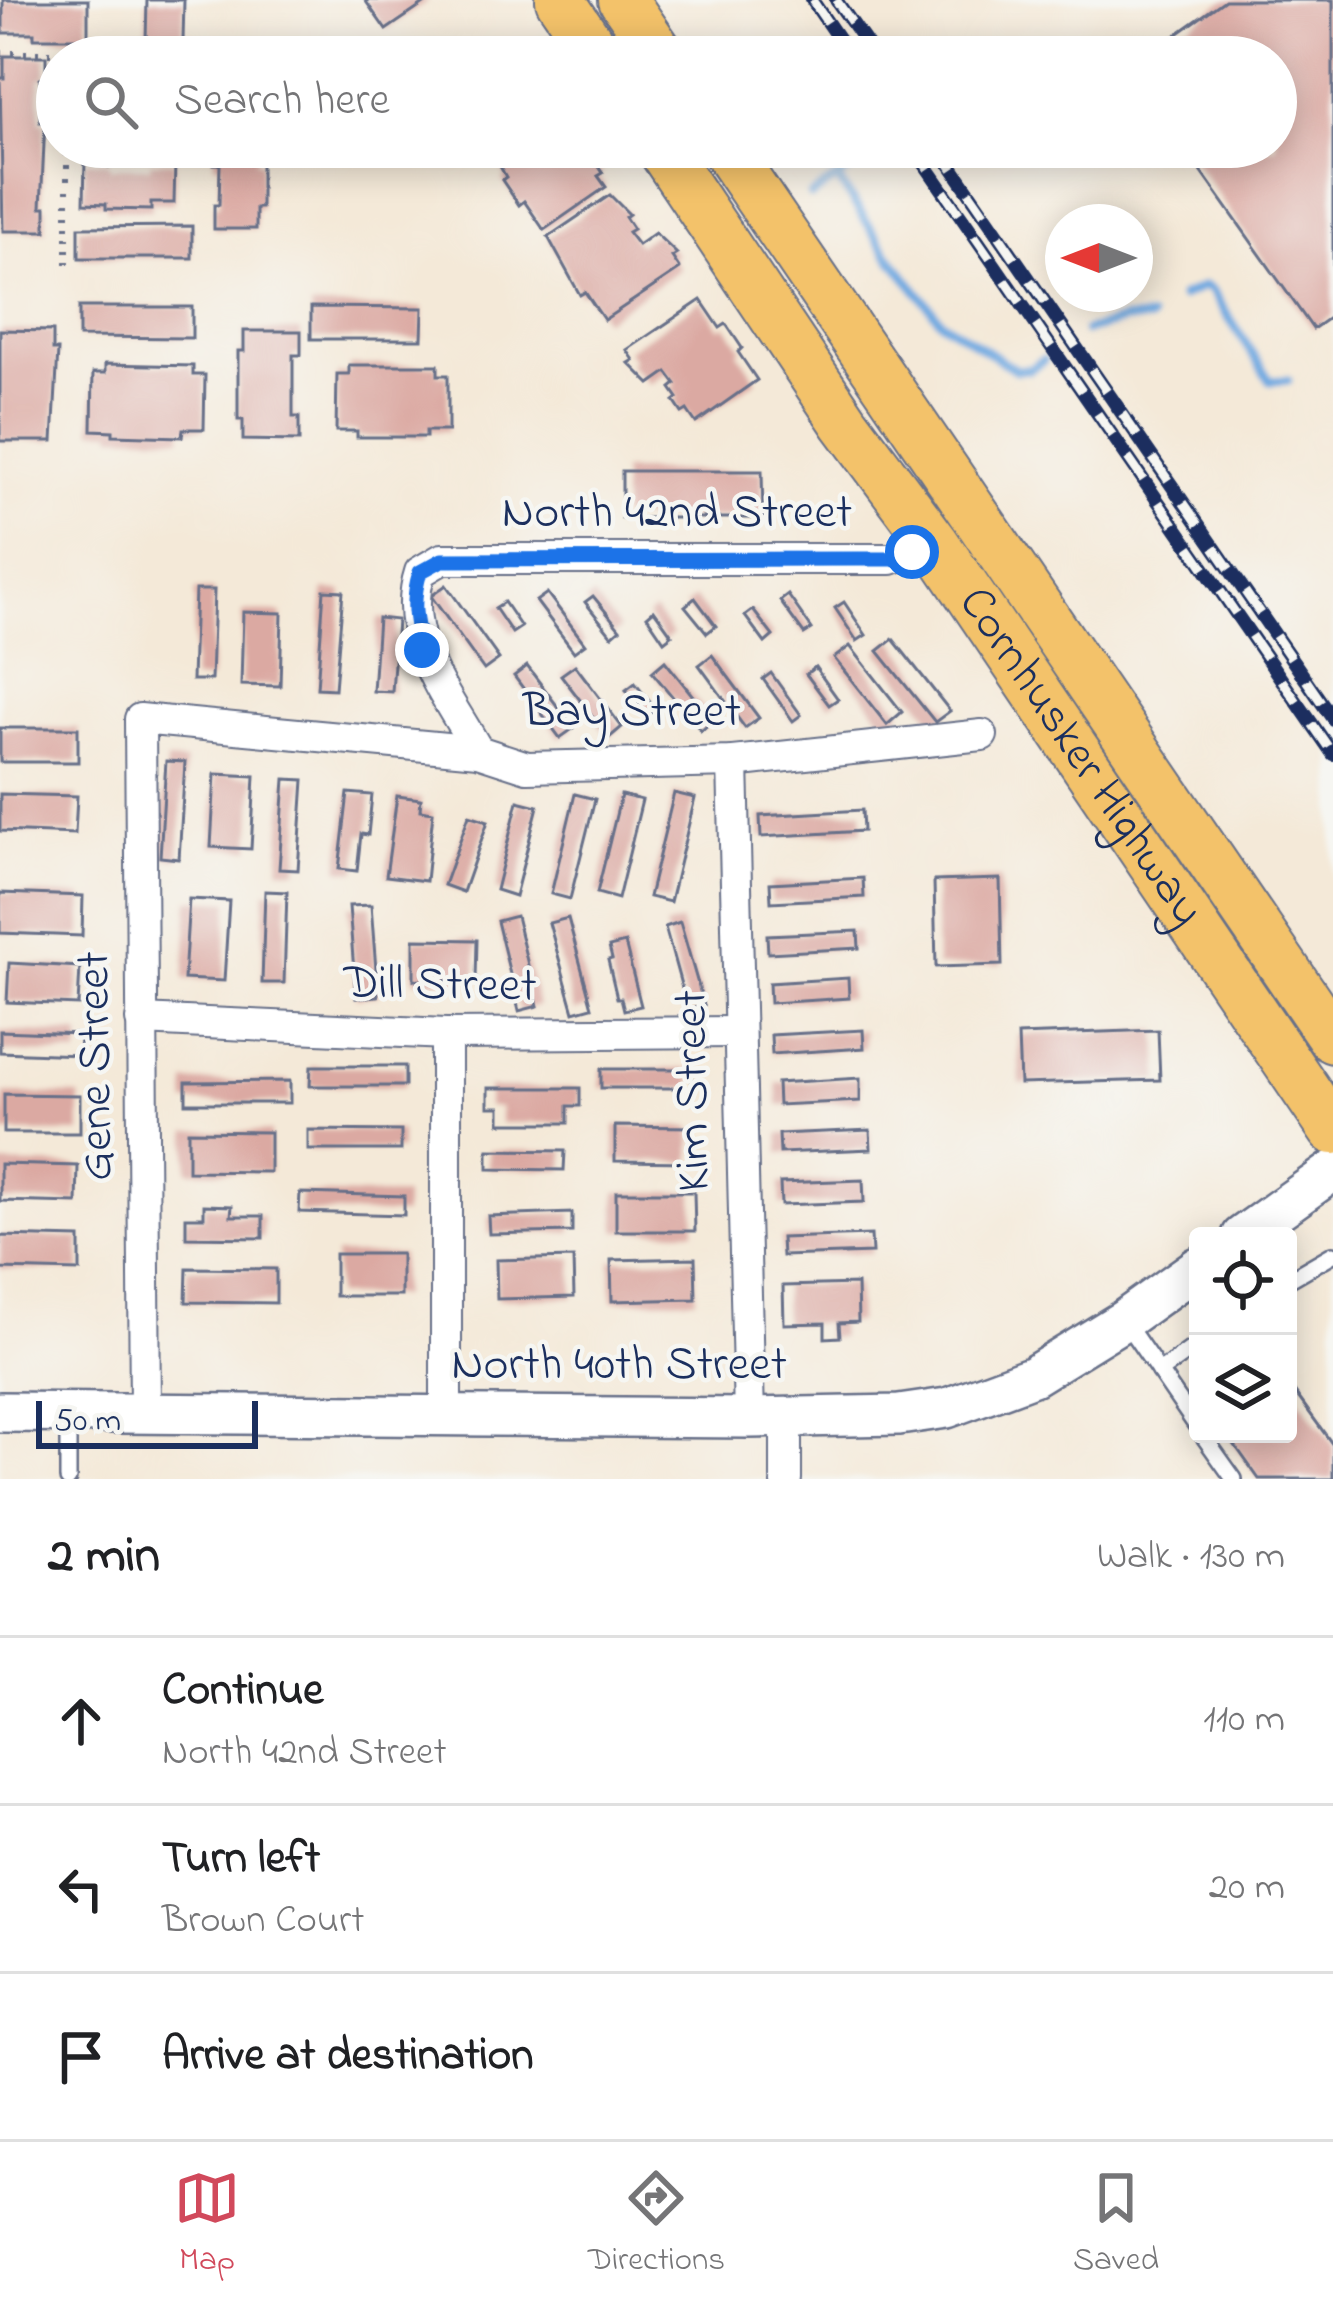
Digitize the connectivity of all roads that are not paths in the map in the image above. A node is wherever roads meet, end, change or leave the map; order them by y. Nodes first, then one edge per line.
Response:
1 (560, 0) edge
2 (623, 0) edge
3 (585, 36) edge
4 (648, 36) edge
5 (674, 168) edge
6 (738, 168) edge
7 (934, 542) junction
8 (140, 719) joint
9 (982, 735) dead end
10 (478, 751) junction
11 (733, 761) junction
12 (142, 1020) junction
13 (737, 1032) junction
14 (446, 1034) junction
15 (1333, 1040) edge
16 (1333, 1130) edge
17 (1333, 1172) edge
18 (1255, 1227) edge
19 (1333, 1254) edge
20 (1189, 1274) edge
21 (1297, 1275) edge
22 (1124, 1320) junction
23 (1189, 1350) edge
24 (1159, 1372) junction
25 (0, 1412) edge
26 (68, 1412) junction
27 (146, 1412) junction
28 (1189, 1415) edge
29 (446, 1417) junction
30 (768, 1418) junction
31 (1208, 1443) edge
32 (68, 1479) edge
33 (786, 1479) edge
34 (1234, 1479) edge

1 - 3 main road
2 - 4 main road
5 - 7 main road, Cornhusker Highway
6 - 15 main road, Cornhusker Highway
7 - 10 street, North 42nd Street
7 - 16 main road, Cornhusker Highway
8 - 10 street, Bay Street
8 - 12 street, Gene Street
9 - 11 street, Bay Street
10 - 11 street, Bay Street
11 - 13 street, Kim Street
12 - 14 street, Dill Street
12 - 27 street, Gene Street
13 - 14 street, Dill Street
13 - 30 street, Kim Street
14 - 29 street
17 - 18 street
19 - 21 lane
20 - 22 street, North 40th Street
22 - 24 lane
22 - 30 street, North 40th Street
23 - 24 lane
24 - 28 lane
25 - 26 street, North 40th Street
26 - 27 street, North 40th Street
26 - 32 lane
27 - 29 street, North 40th Street
29 - 30 street, North 40th Street
30 - 33 street, Kim Street
31 - 34 lane

